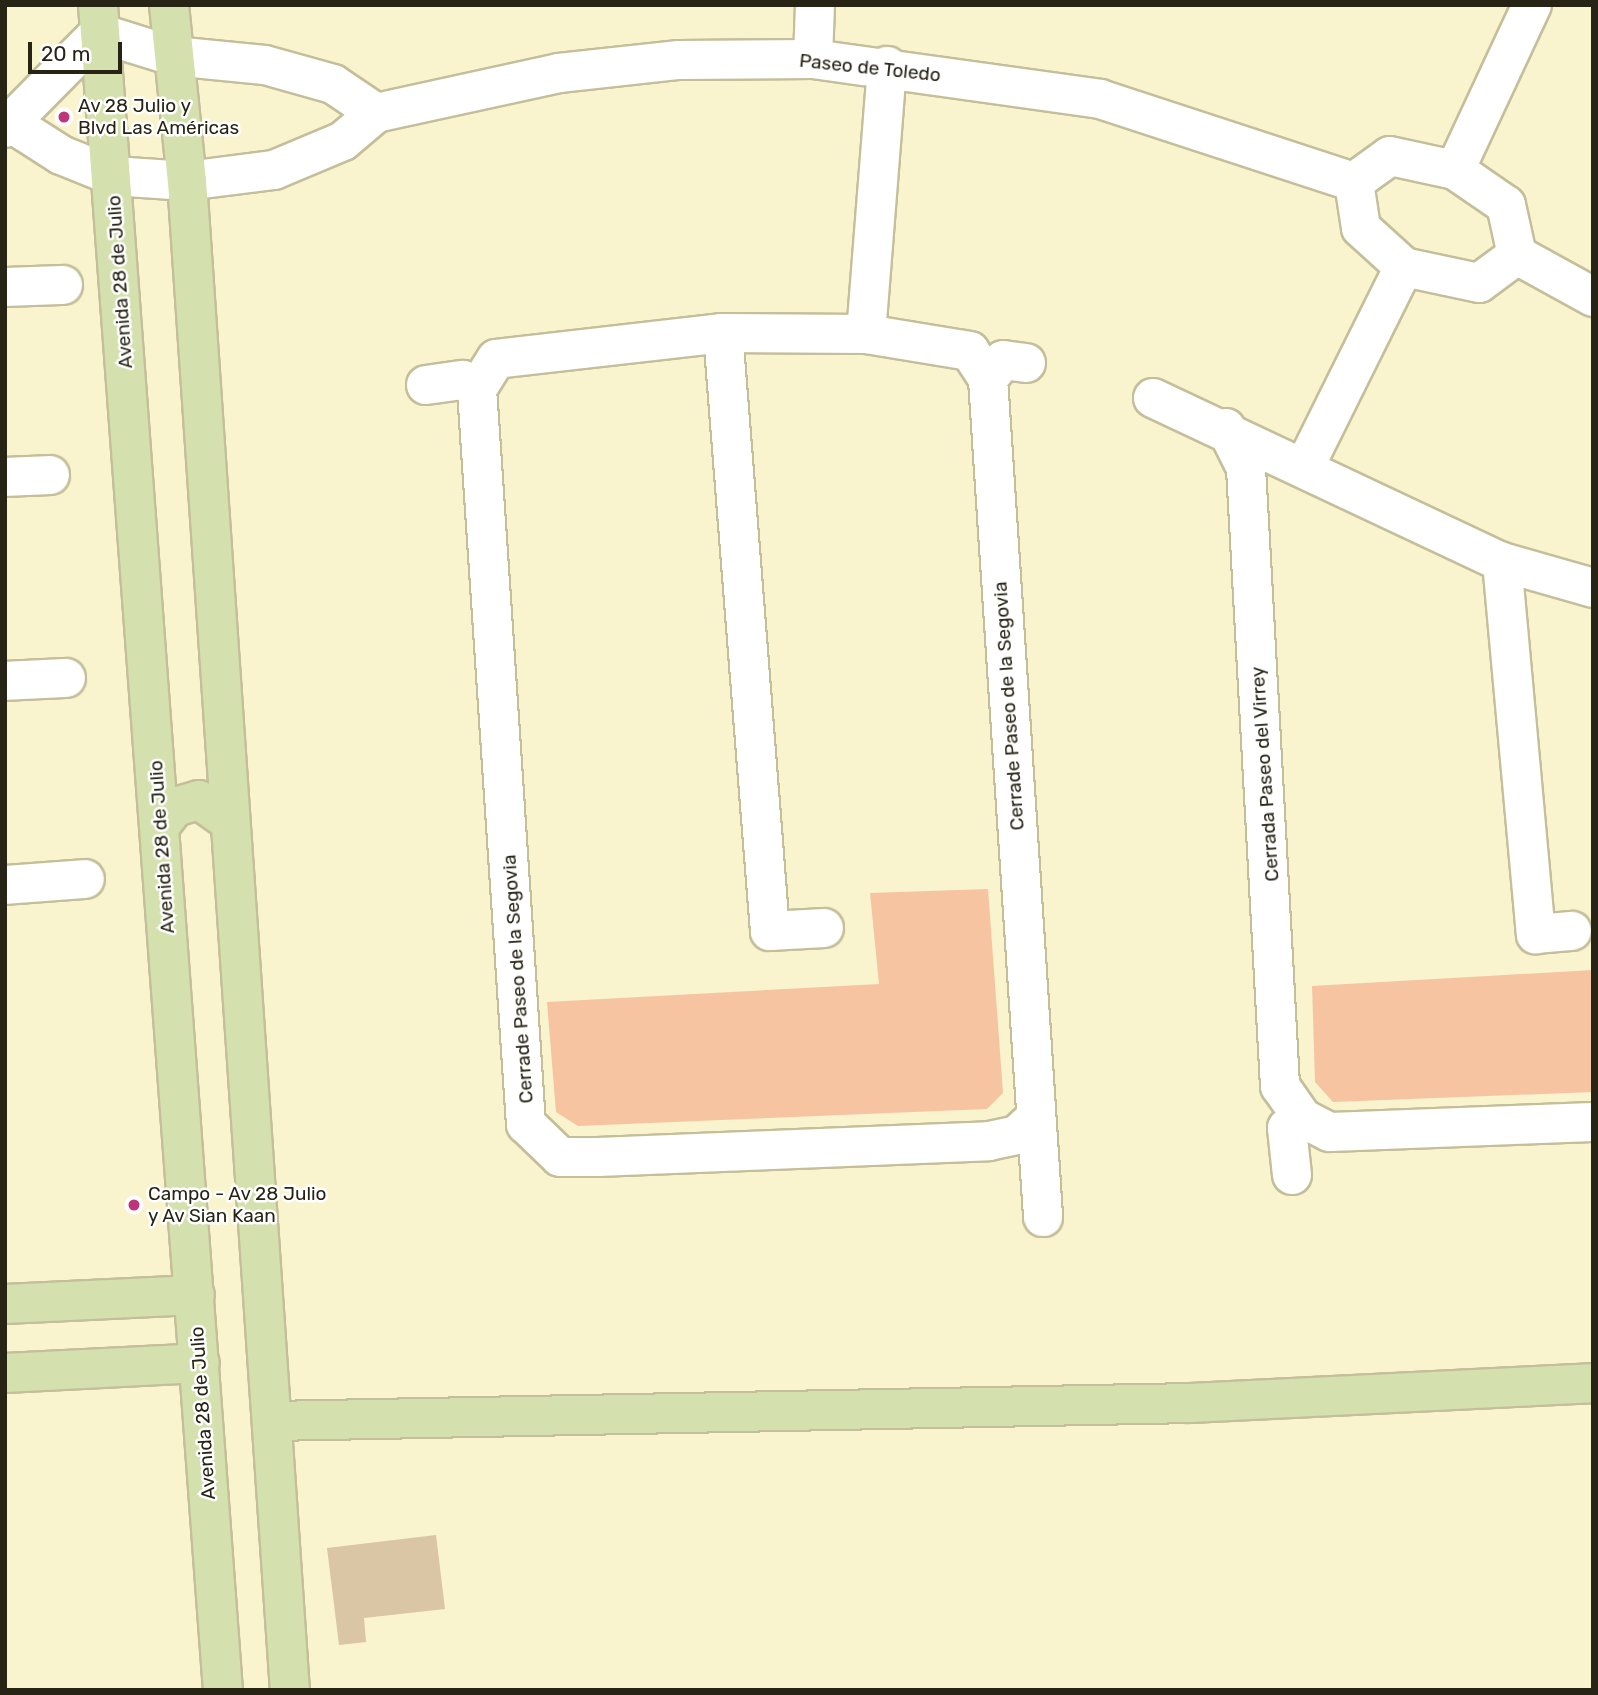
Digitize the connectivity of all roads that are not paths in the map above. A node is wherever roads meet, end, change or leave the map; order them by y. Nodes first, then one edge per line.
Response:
1 (169, 5) edge
2 (815, 5) edge
3 (1532, 5) edge
4 (98, 19) edge
5 (173, 56) junction
6 (813, 59) junction
7 (887, 66) junction
8 (376, 113) junction
9 (8, 125) edge
10 (1455, 170) junction
11 (113, 176) junction
12 (187, 181) junction
13 (1354, 182) junction
14 (1517, 255) junction
15 (1404, 267) junction
16 (63, 285) dead end
17 (5, 286) edge
18 (1593, 297) edge
19 (723, 333) junction
20 (866, 334) junction
21 (1026, 363) dead end
22 (988, 379) junction
23 (426, 385) dead end
24 (477, 390) junction
25 (1153, 398) dead end
26 (1226, 428) junction
27 (1305, 466) junction
28 (50, 475) dead end
29 (5, 477) edge
30 (1502, 562) junction
31 (1593, 588) edge
32 (66, 678) dead end
33 (5, 681) edge
34 (229, 821) junction
35 (160, 826) junction
36 (85, 879) dead end
37 (5, 885) edge
38 (824, 928) dead end
39 (1572, 931) dead end
40 (1035, 1118) junction
41 (1302, 1118) junction
42 (1593, 1122) edge
43 (1292, 1175) dead end
44 (1043, 1217) dead end
45 (195, 1295) junction
46 (5, 1304) edge
47 (200, 1363) junction
48 (5, 1373) edge
49 (1593, 1383) edge
50 (272, 1421) junction
51 (223, 1690) edge
52 (290, 1690) edge

1 - 5 main road
2 - 6 street
3 - 10 street
4 - 5 street
4 - 9 street
4 - 11 main road, Avenida 28 de Julio
5 - 8 street
5 - 12 main road
6 - 7 street, Paseo de Toledo
6 - 8 street, Paseo de Toledo
7 - 13 street, Paseo de Toledo
7 - 20 street
8 - 12 street
9 - 11 street
10 - 13 street
10 - 14 street
11 - 12 street
11 - 35 main road, Avenida 28 de Julio
12 - 34 main road
13 - 15 street
14 - 15 street
14 - 18 street
15 - 27 street
16 - 17 street
19 - 20 street
19 - 24 street
19 - 38 street
20 - 22 street
21 - 22 street
22 - 40 street, Cerrade Paseo de la Segovia
23 - 24 street
24 - 40 street, Cerrade Paseo de la Segovia
25 - 26 street
26 - 27 street
26 - 41 street, Cerrada Paseo del Virrey
27 - 30 street
28 - 29 street
30 - 31 street
30 - 39 street
32 - 33 street
34 - 35 main road
34 - 50 main road
35 - 45 main road, Avenida 28 de Julio
36 - 37 street
40 - 44 street, Cerrade Paseo de la Segovia
41 - 42 street
41 - 43 street
45 - 46 main road
45 - 47 main road, Avenida 28 de Julio
47 - 48 main road
47 - 51 main road, Avenida 28 de Julio
49 - 50 main road
50 - 52 main road

